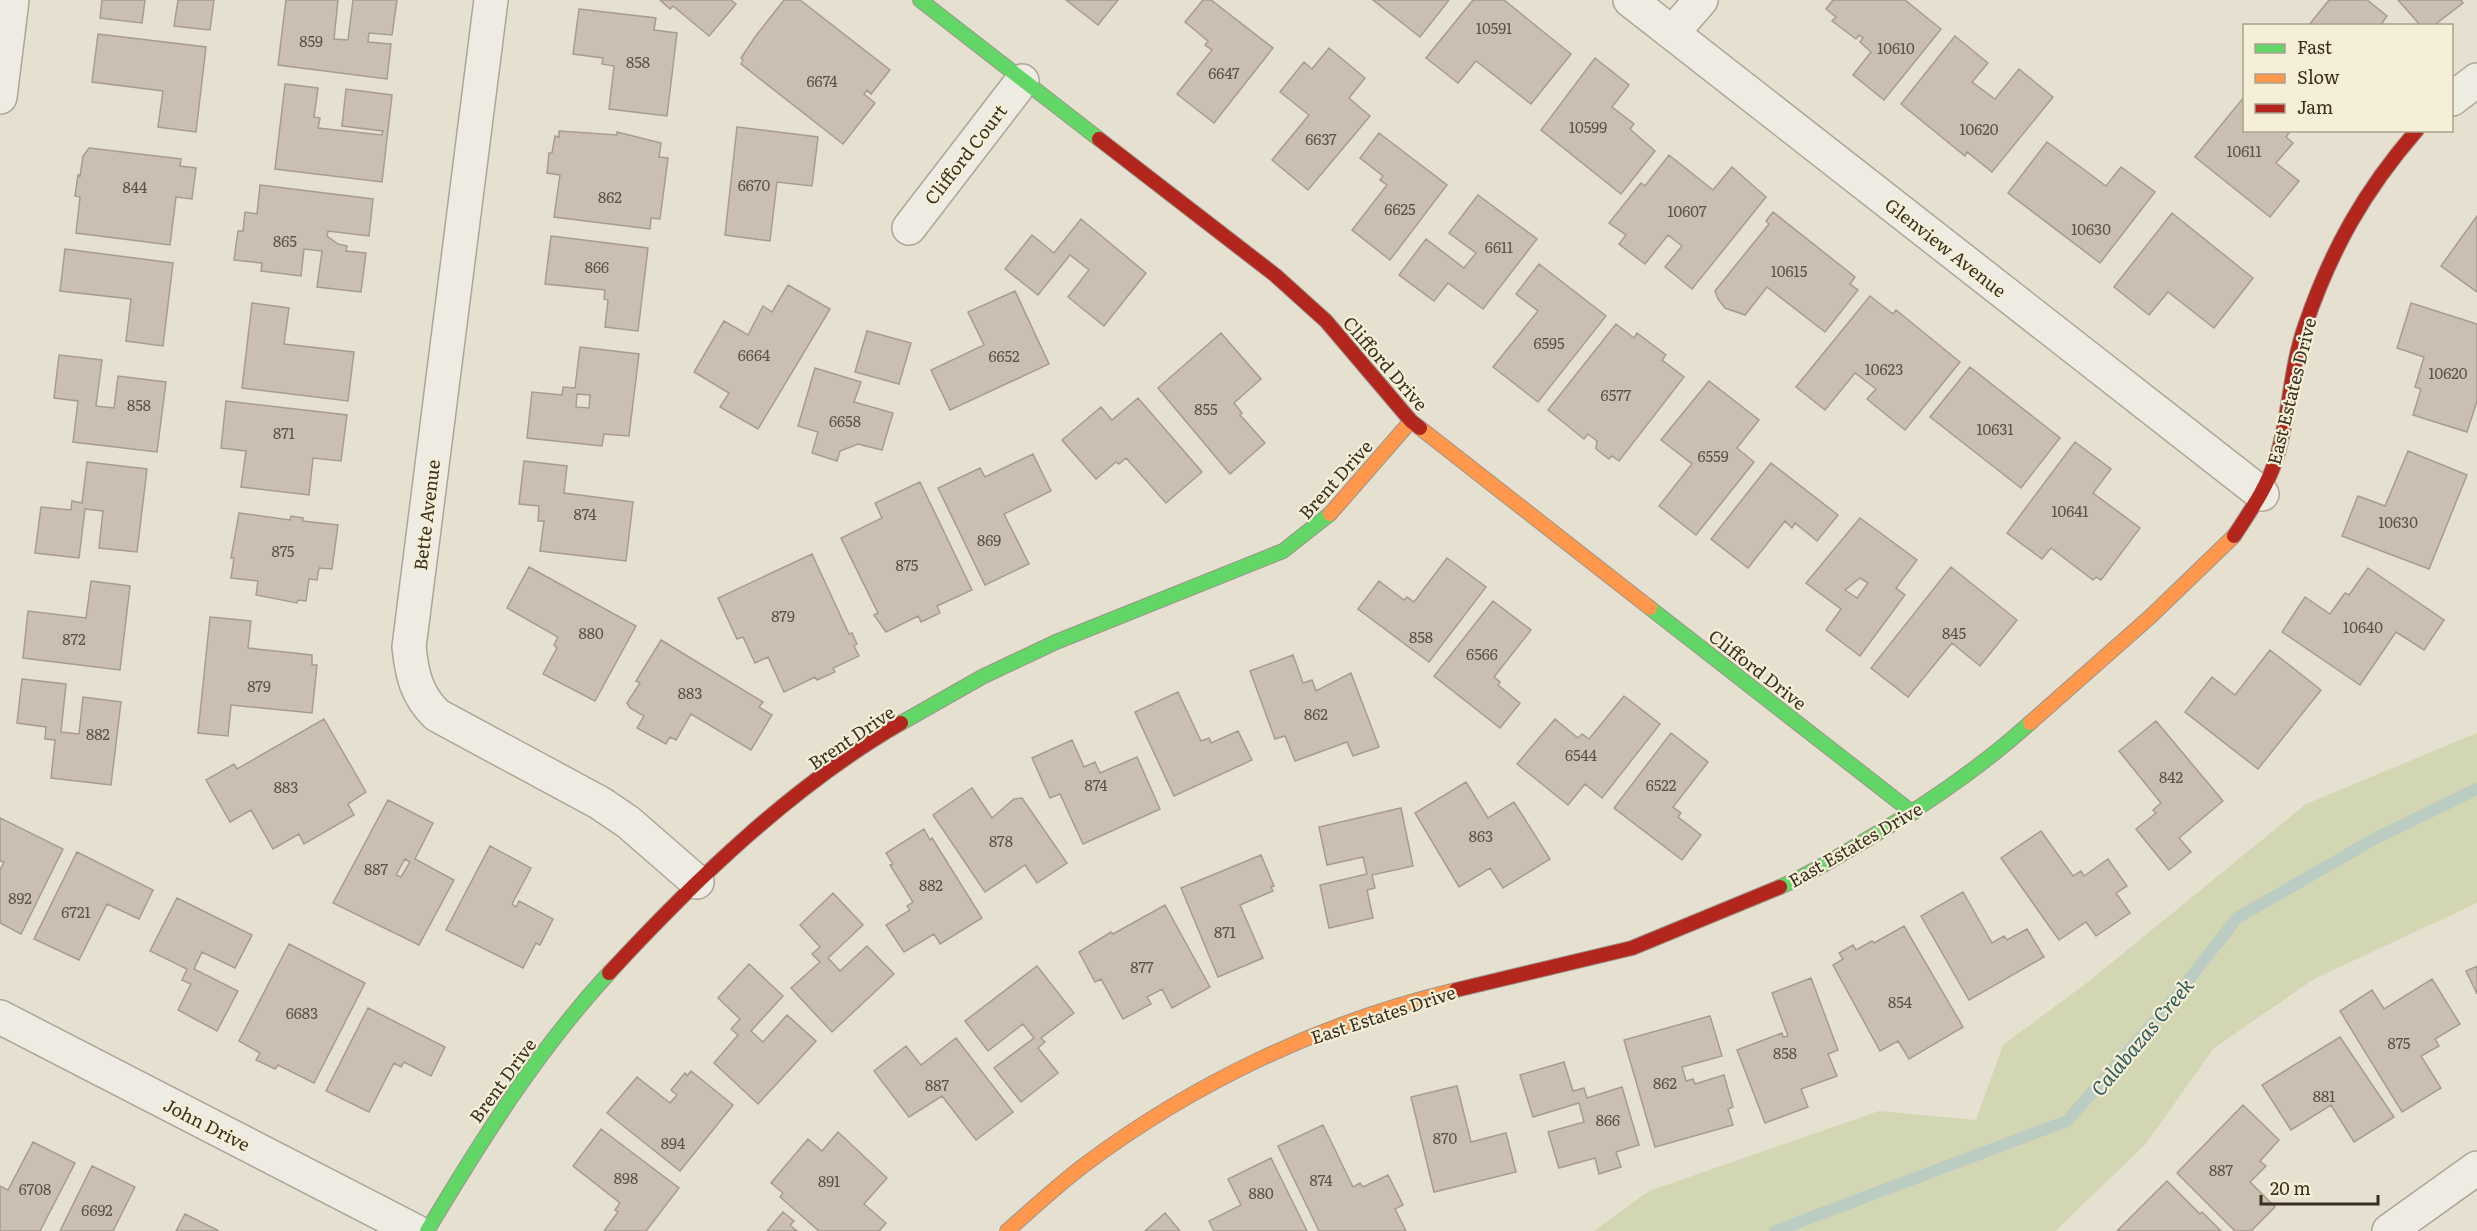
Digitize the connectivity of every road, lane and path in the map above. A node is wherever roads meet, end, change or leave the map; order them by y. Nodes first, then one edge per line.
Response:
1 (12, 0) edge
2 (491, 0) edge
3 (921, 0) edge
4 (1630, 0) edge
5 (1701, 0) edge
6 (1672, 33) junction
7 (2477, 80) edge
8 (1022, 81) junction
9 (0, 97) edge
10 (2453, 98) edge
11 (2416, 132) edge
12 (909, 228) dead end
13 (1411, 421) junction
14 (2262, 494) junction
15 (1913, 813) junction
16 (697, 882) junction
17 (0, 1017) edge
18 (2477, 1168) edge
19 (415, 1231) edge
20 (428, 1231) edge
21 (1007, 1231) edge
22 (2389, 1231) edge

1 - 9 street
2 - 16 street, Bette Avenue
3 - 8 street, Clifford Drive
4 - 6 street, Glenview Avenue
5 - 6 street
6 - 14 street, Glenview Avenue
7 - 10 street
8 - 12 street, Clifford Court
8 - 13 street, Clifford Drive
11 - 14 street, East Estates Drive
13 - 15 street, Clifford Drive
13 - 16 street, Brent Drive
14 - 15 street, East Estates Drive
15 - 21 street, East Estates Drive
16 - 20 street, Brent Drive
17 - 19 street, John Drive
18 - 22 street

